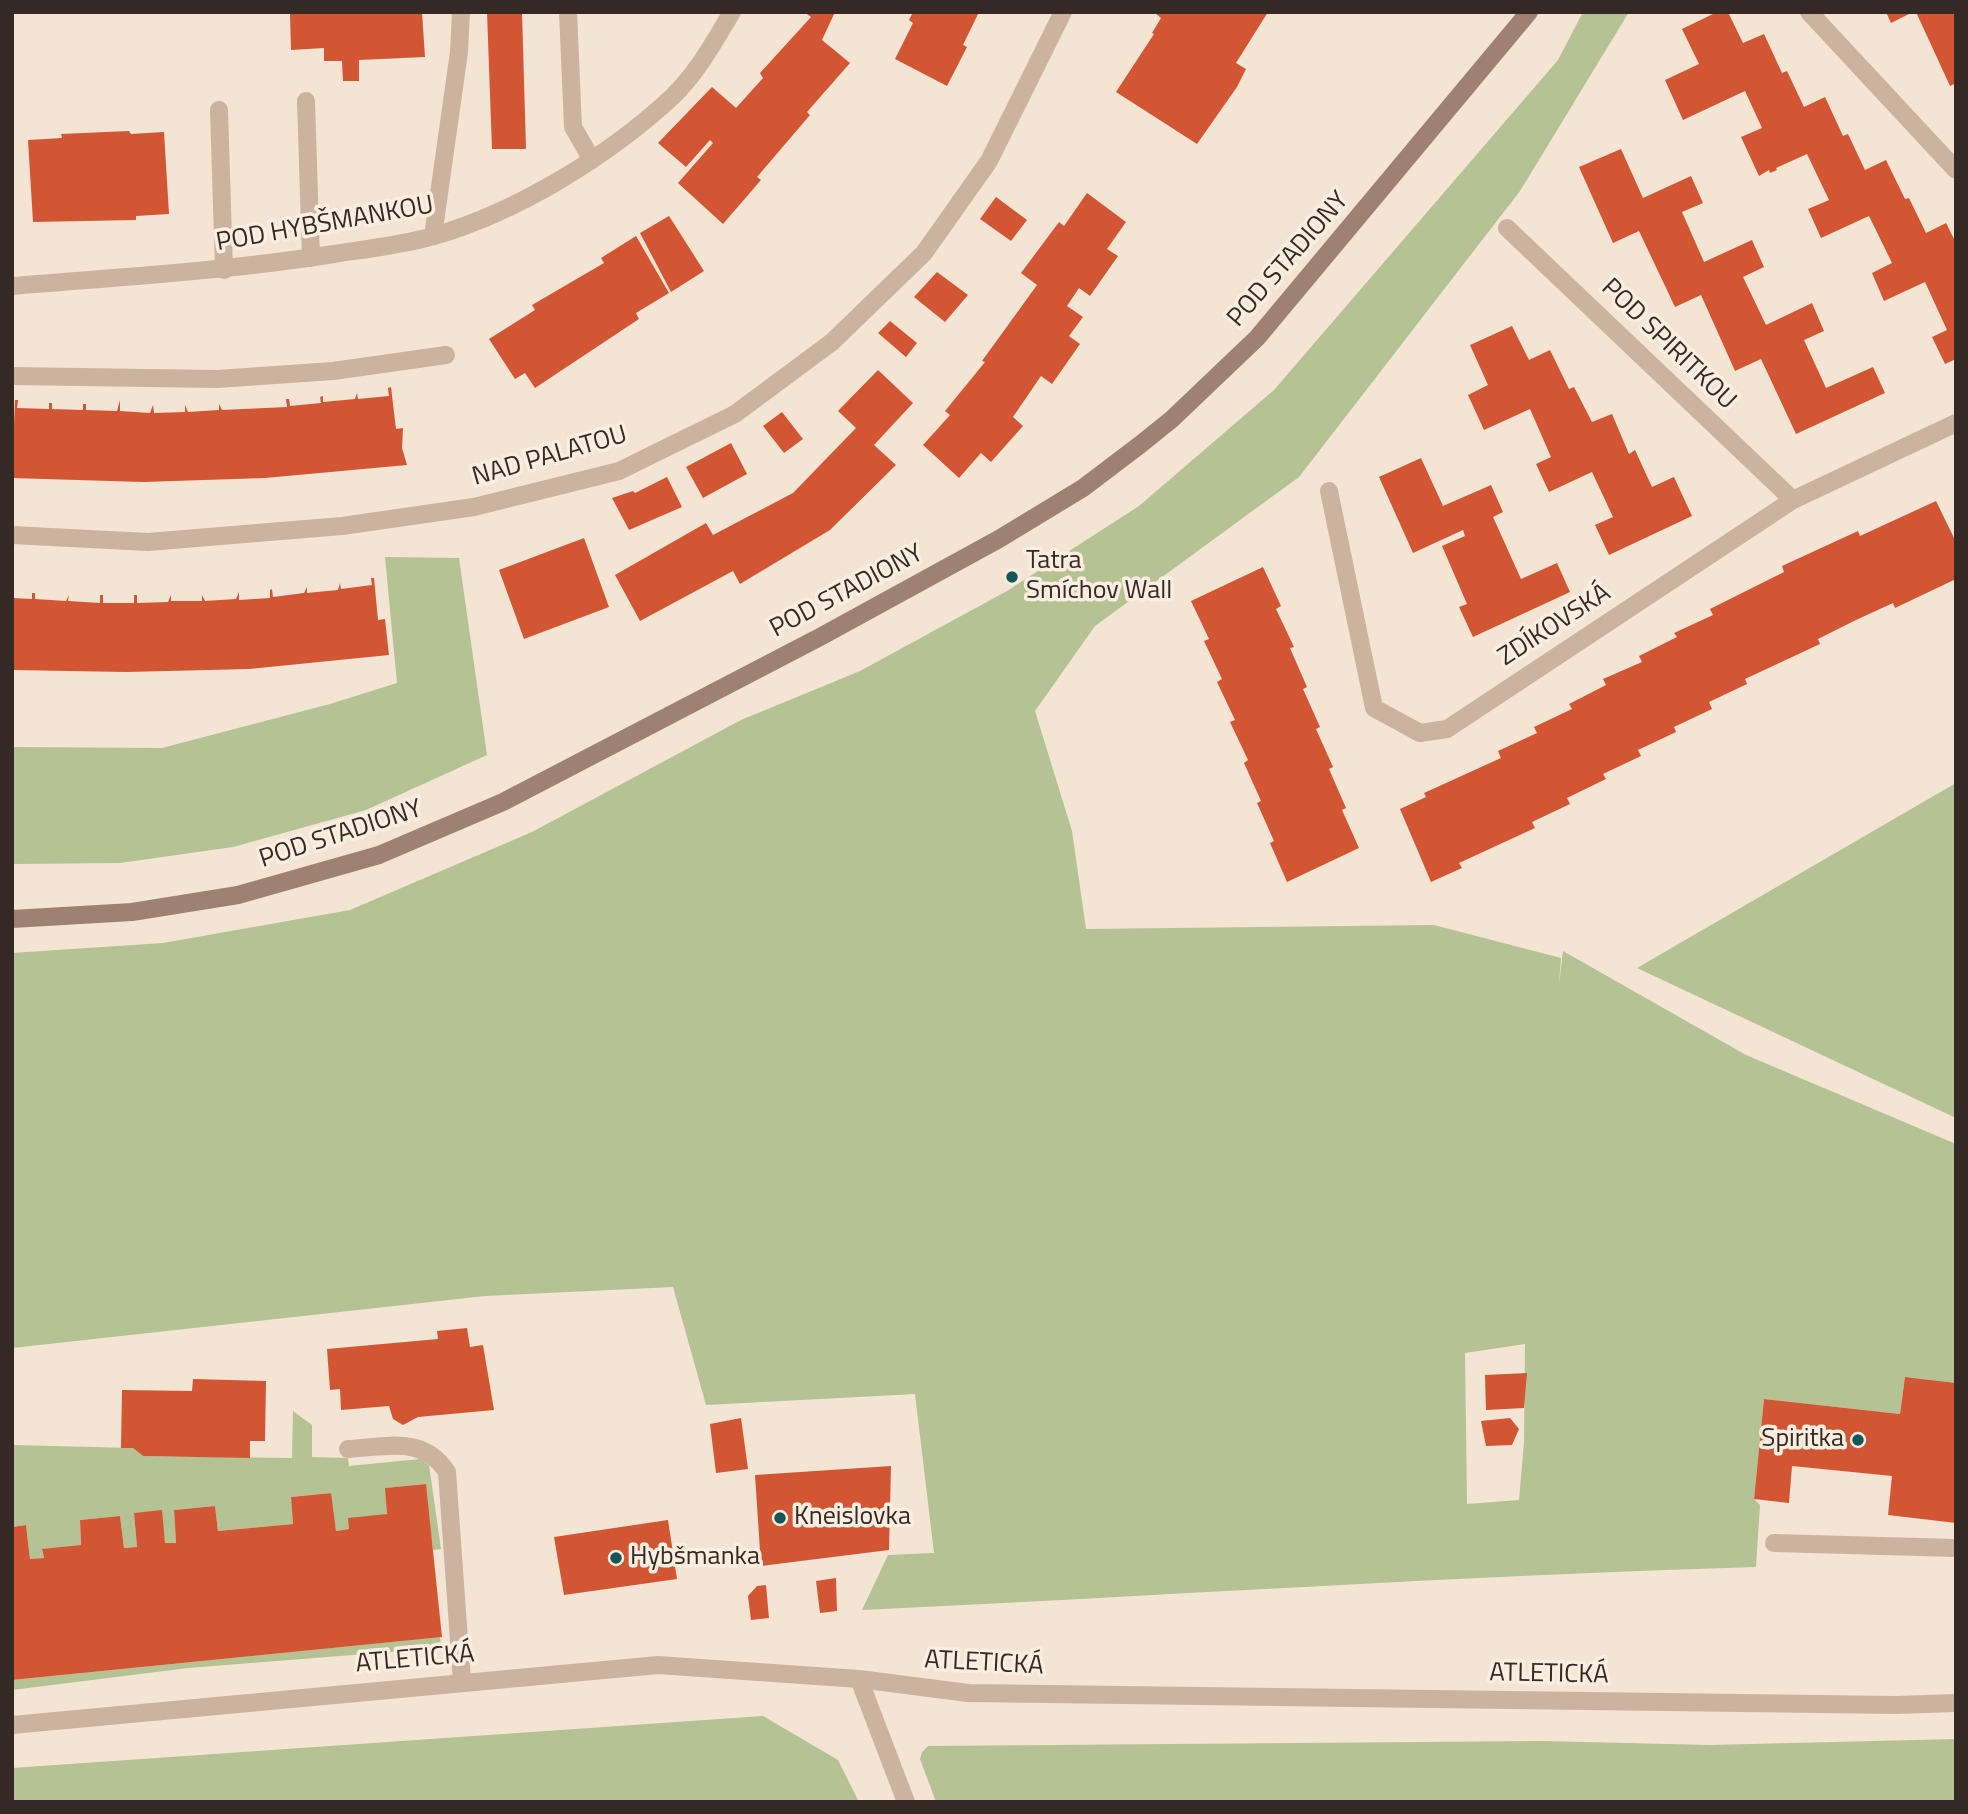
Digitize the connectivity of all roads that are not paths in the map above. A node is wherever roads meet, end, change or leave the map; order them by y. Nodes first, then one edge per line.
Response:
1 (461, 12) edge
2 (568, 12) edge
3 (732, 12) edge
4 (1063, 12) edge
5 (1529, 12) edge
6 (1809, 12) edge
7 (306, 101) dead end
8 (219, 110) dead end
9 (592, 160) junction
10 (1956, 170) edge
11 (1507, 228) dead end
12 (433, 236) junction
13 (311, 258) junction
14 (224, 270) junction
15 (12, 286) edge
16 (446, 355) dead end
17 (12, 376) edge
18 (1956, 423) edge
19 (1329, 491) dead end
20 (1793, 500) junction
21 (12, 535) edge
22 (12, 919) edge
23 (348, 1449) dead end
24 (1774, 1543) dead end
25 (1956, 1548) edge
26 (859, 1679) junction
27 (462, 1682) junction
28 (1956, 1703) edge
29 (12, 1725) edge
30 (906, 1802) edge

1 - 12 street
2 - 9 street
3 - 9 street, POD HYBŠMANKOU
4 - 21 street, NAD PALATOU
5 - 22 main road, POD STADIONY
6 - 10 street
7 - 13 street
8 - 14 street
9 - 12 street, POD HYBŠMANKOU
11 - 20 street, POD SPIRITKOU
12 - 13 street, POD HYBŠMANKOU
13 - 14 street, POD HYBŠMANKOU
14 - 15 street, POD HYBŠMANKOU
16 - 17 street
18 - 20 street, ZDÍKOVSKÁ
19 - 20 street, ZDÍKOVSKÁ
23 - 27 street
24 - 25 street
26 - 27 street, ATLETICKÁ
26 - 28 street, ATLETICKÁ
26 - 30 street
27 - 29 street, ATLETICKÁ

